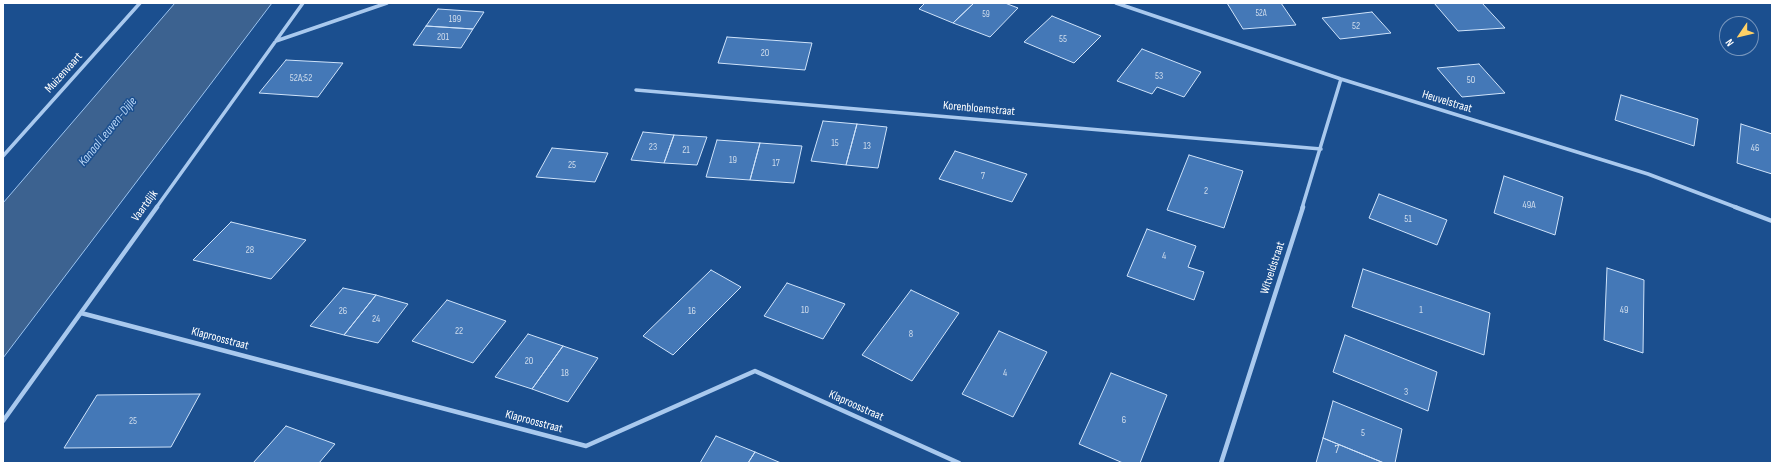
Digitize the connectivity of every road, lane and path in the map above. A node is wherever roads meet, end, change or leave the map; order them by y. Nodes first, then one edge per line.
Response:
1 (140, 3) edge
2 (303, 3) edge
3 (387, 3) edge
4 (1116, 3) edge
5 (276, 41) junction
6 (1341, 79) junction
7 (636, 90) dead end
8 (1321, 149) junction
9 (3, 156) edge
10 (1772, 221) edge
11 (81, 313) junction
12 (3, 421) edge
13 (959, 463) edge
14 (1221, 463) edge

1 - 9 street, Muizenvaart
2 - 5 street, Vaartdijk
3 - 5 street
4 - 6 street, Heuvelstraat
5 - 11 street, Vaartdijk
6 - 8 street, Witveldstraat
6 - 10 street, Heuvelstraat
7 - 8 street, Korenbloemstraat
8 - 14 street, Witveldstraat
11 - 12 street, Vaartdijk
11 - 13 street, Klaproosstraat

